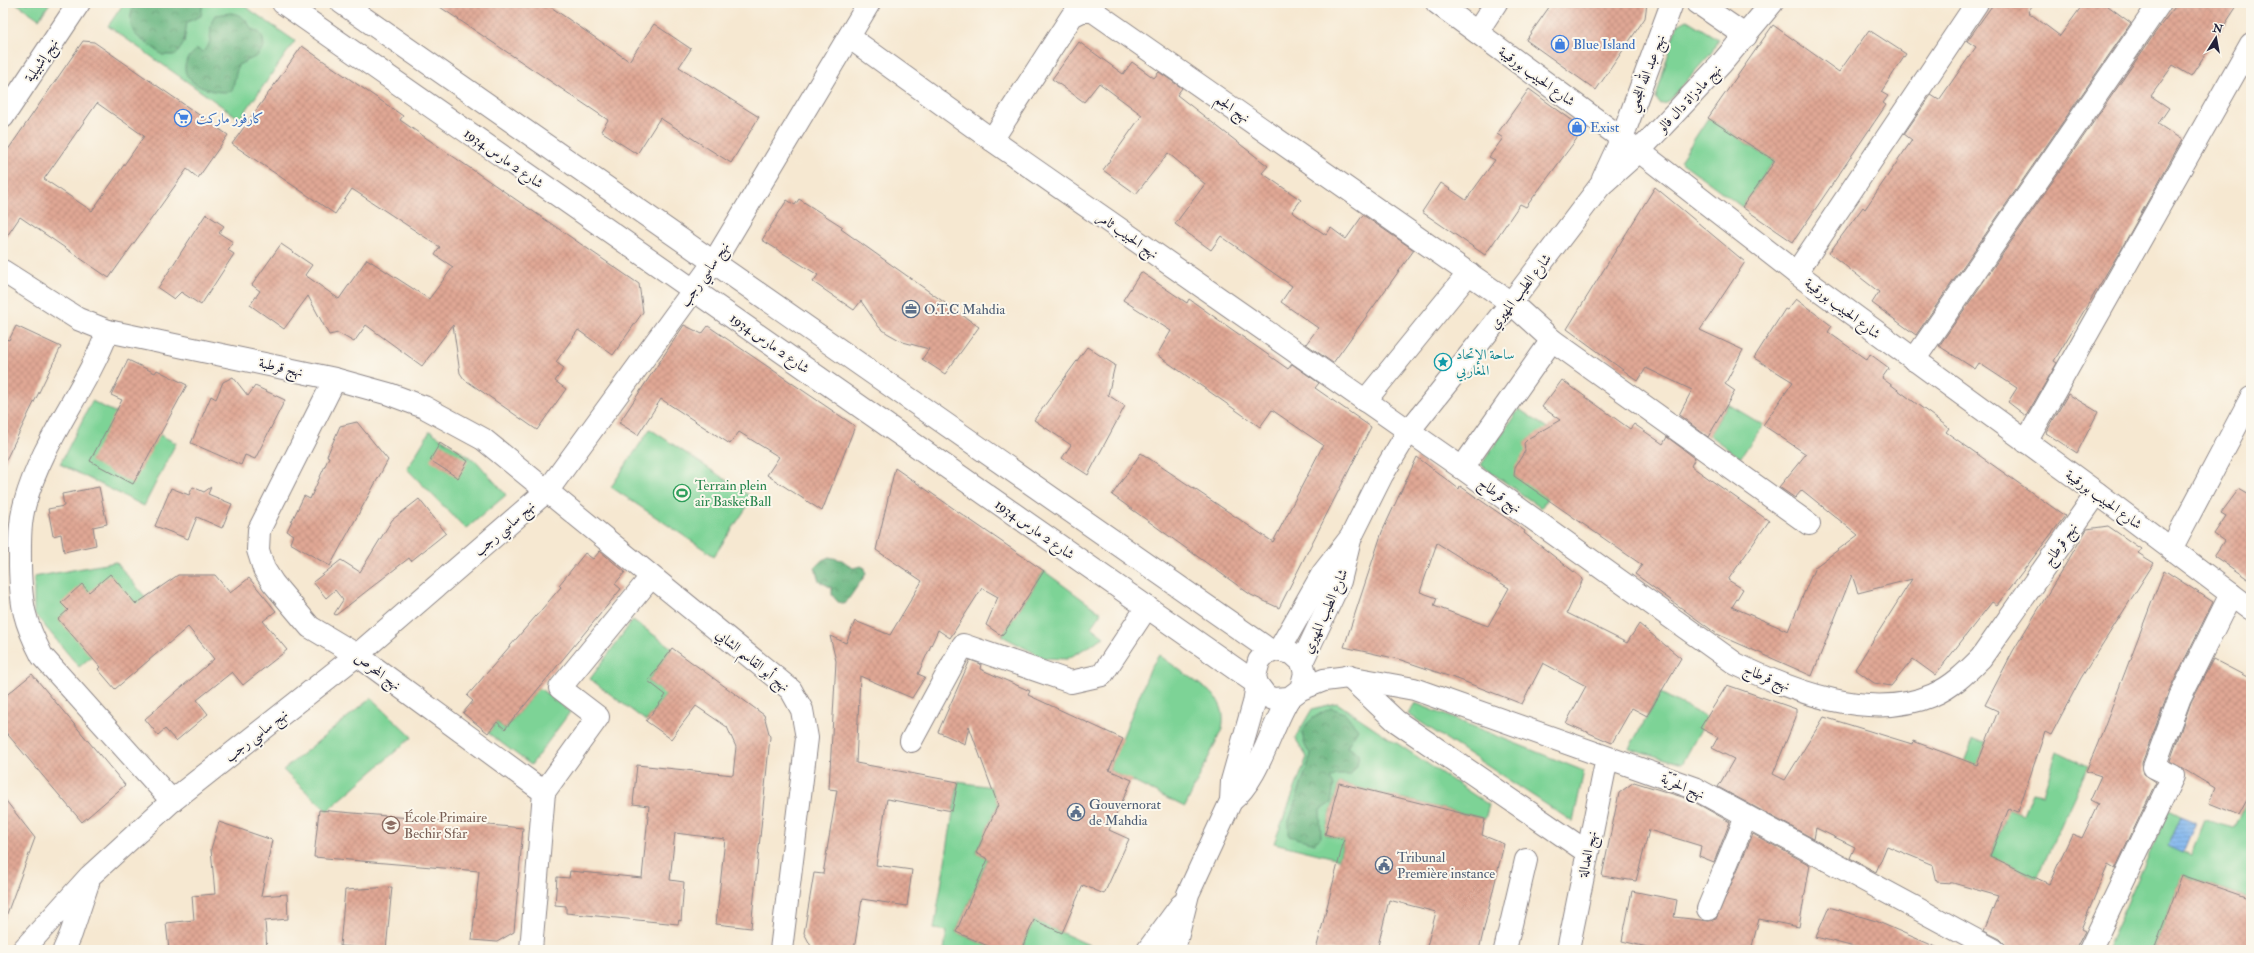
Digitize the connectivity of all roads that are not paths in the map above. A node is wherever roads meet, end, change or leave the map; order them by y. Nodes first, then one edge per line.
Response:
1 (79, 3) edge
2 (283, 3) edge
3 (342, 3) edge
4 (869, 3) edge
5 (1437, 3) edge
6 (1496, 3) edge
7 (1672, 3) edge
8 (1698, 3) edge
9 (1772, 3) edge
10 (1977, 3) edge
11 (2160, 3) edge
12 (1477, 32) junction
13 (1746, 36) junction
14 (849, 37) junction
15 (2251, 44) edge
16 (3, 117) edge
17 (1622, 138) junction
18 (992, 140) junction
19 (1639, 151) junction
20 (1600, 186) junction
21 (714, 262) junction
22 (3, 271) edge
23 (1469, 273) junction
24 (1796, 273) junction
25 (693, 290) junction
26 (1511, 303) junction
27 (108, 331) junction
28 (1552, 340) junction
29 (1914, 360) junction
30 (335, 379) junction
31 (2251, 398) edge
32 (1365, 401) junction
33 (1408, 432) junction
34 (2026, 442) junction
35 (1462, 468) junction
36 (548, 490) junction
37 (2097, 493) junction
38 (1810, 524) dead end
39 (1102, 534) junction
40 (1351, 537) junction
41 (2171, 549) junction
42 (1084, 563) junction
43 (651, 577) junction
44 (2231, 594) junction
45 (1199, 602) junction
46 (1147, 607) junction
47 (2251, 609) edge
48 (1181, 630) junction
49 (1275, 650) junction
50 (356, 655) junction
51 (1302, 663) junction
52 (1348, 676) junction
53 (1257, 684) junction
54 (1295, 693) junction
55 (911, 741) dead end
56 (1607, 758) junction
57 (544, 792) junction
58 (172, 801) junction
59 (1231, 801) junction
60 (1746, 817) junction
61 (1587, 852) junction
62 (1526, 860) dead end
63 (90, 876) junction
64 (1188, 894) junction
65 (1708, 909) dead end
66 (23, 950) edge
67 (64, 950) edge
68 (531, 950) edge
69 (780, 950) edge
70 (1148, 950) edge
71 (1174, 950) edge
72 (1505, 950) edge
73 (1568, 950) edge
74 (1994, 950) edge
75 (2090, 950) edge

1 - 16 street, نهج إشبيلية
2 - 25 street, شارع 2 مارس 1934
3 - 21 street
4 - 14 street, نهج ساسي رجب
5 - 12 street, شارع الحبيب بورقيبة
6 - 12 street
7 - 17 street, نهج عبد الله اللجمي
8 - 13 street
9 - 13 street, نهج مادزاة دال فالو
10 - 24 street
11 - 29 street
12 - 17 street, شارع الحبيب بورقيبة
13 - 19 street, نهج مادزاة دال فالو
14 - 18 street, نهج الحبيب ثامر
14 - 21 street, نهج ساسي رجب
15 - 34 street
17 - 19 street, شارع الحبيب بورقيبة
17 - 20 street, نهج عبد الله اللجمي
18 - 23 street, نهج الجم
18 - 32 street, نهج الحبيب ثامر
19 - 20 street, نهج مادزاة دال فالو
19 - 24 street, شارع الحبيب بورقيبة
20 - 26 street, شارع الطيب المهيري
21 - 25 street, نهج ساسي رجب
21 - 39 street
22 - 27 street, نهج قرطبة
23 - 26 street, نهج الجم
23 - 32 street
24 - 29 street, شارع الحبيب بورقيبة
25 - 36 street, نهج ساسي رجب
25 - 42 street, شارع 2 مارس 1934
26 - 28 street, نهج الجم
26 - 33 street, شارع الطيب المهيري
27 - 30 street, نهج قرطبة
27 - 58 street
28 - 35 street
28 - 38 street, نهج الجم
29 - 34 street, شارع الحبيب بورقيبة
30 - 36 street, نهج قرطبة
30 - 50 street, نهج المحرص
31 - 41 street
32 - 33 street, نهج الحبيب ثامر
33 - 35 street, نهج قرطاج
33 - 40 street, شارع الطيب المهيري
34 - 37 street, شارع الحبيب بورقيبة
35 - 37 street, نهج قرطاج
36 - 43 street, نهج أبو القاسم الشابي
36 - 50 street, نهج ساسي رجب
37 - 41 street, شارع الحبيب بورقيبة
39 - 42 street
39 - 45 street
40 - 49 street, شارع الطيب المهيري
40 - 51 street, شارع الطيب المهيري
41 - 44 street, شارع الحبيب بورقيبة
42 - 46 street, شارع 2 مارس 1934
43 - 57 street
43 - 69 street, نهج أبو القاسم الشابي
44 - 47 street, شارع الحبيب بورقيبة
44 - 75 street
45 - 48 street
45 - 49 street
46 - 48 street, شارع 2 مارس 1934
46 - 55 street
48 - 53 street, شارع 2 مارس 1934
49 - 51 street
49 - 53 street
50 - 57 street, نهج المحرص
50 - 58 street, نهج ساسي رجب
51 - 52 street
51 - 54 street
52 - 54 street
52 - 56 street, نهج الحرّيّة
52 - 61 street
53 - 54 street
53 - 59 street
54 - 59 street
56 - 60 street, نهج الحرّيّة
56 - 61 street, نهج العدالة
57 - 68 street
58 - 63 street, نهج ساسي رجب
59 - 64 street
60 - 65 street
60 - 74 street, نهج الحرّيّة
61 - 73 street, نهج العدالة
62 - 72 street
63 - 66 street, نهج ساسي رجب
63 - 67 street
64 - 70 street
64 - 71 street

